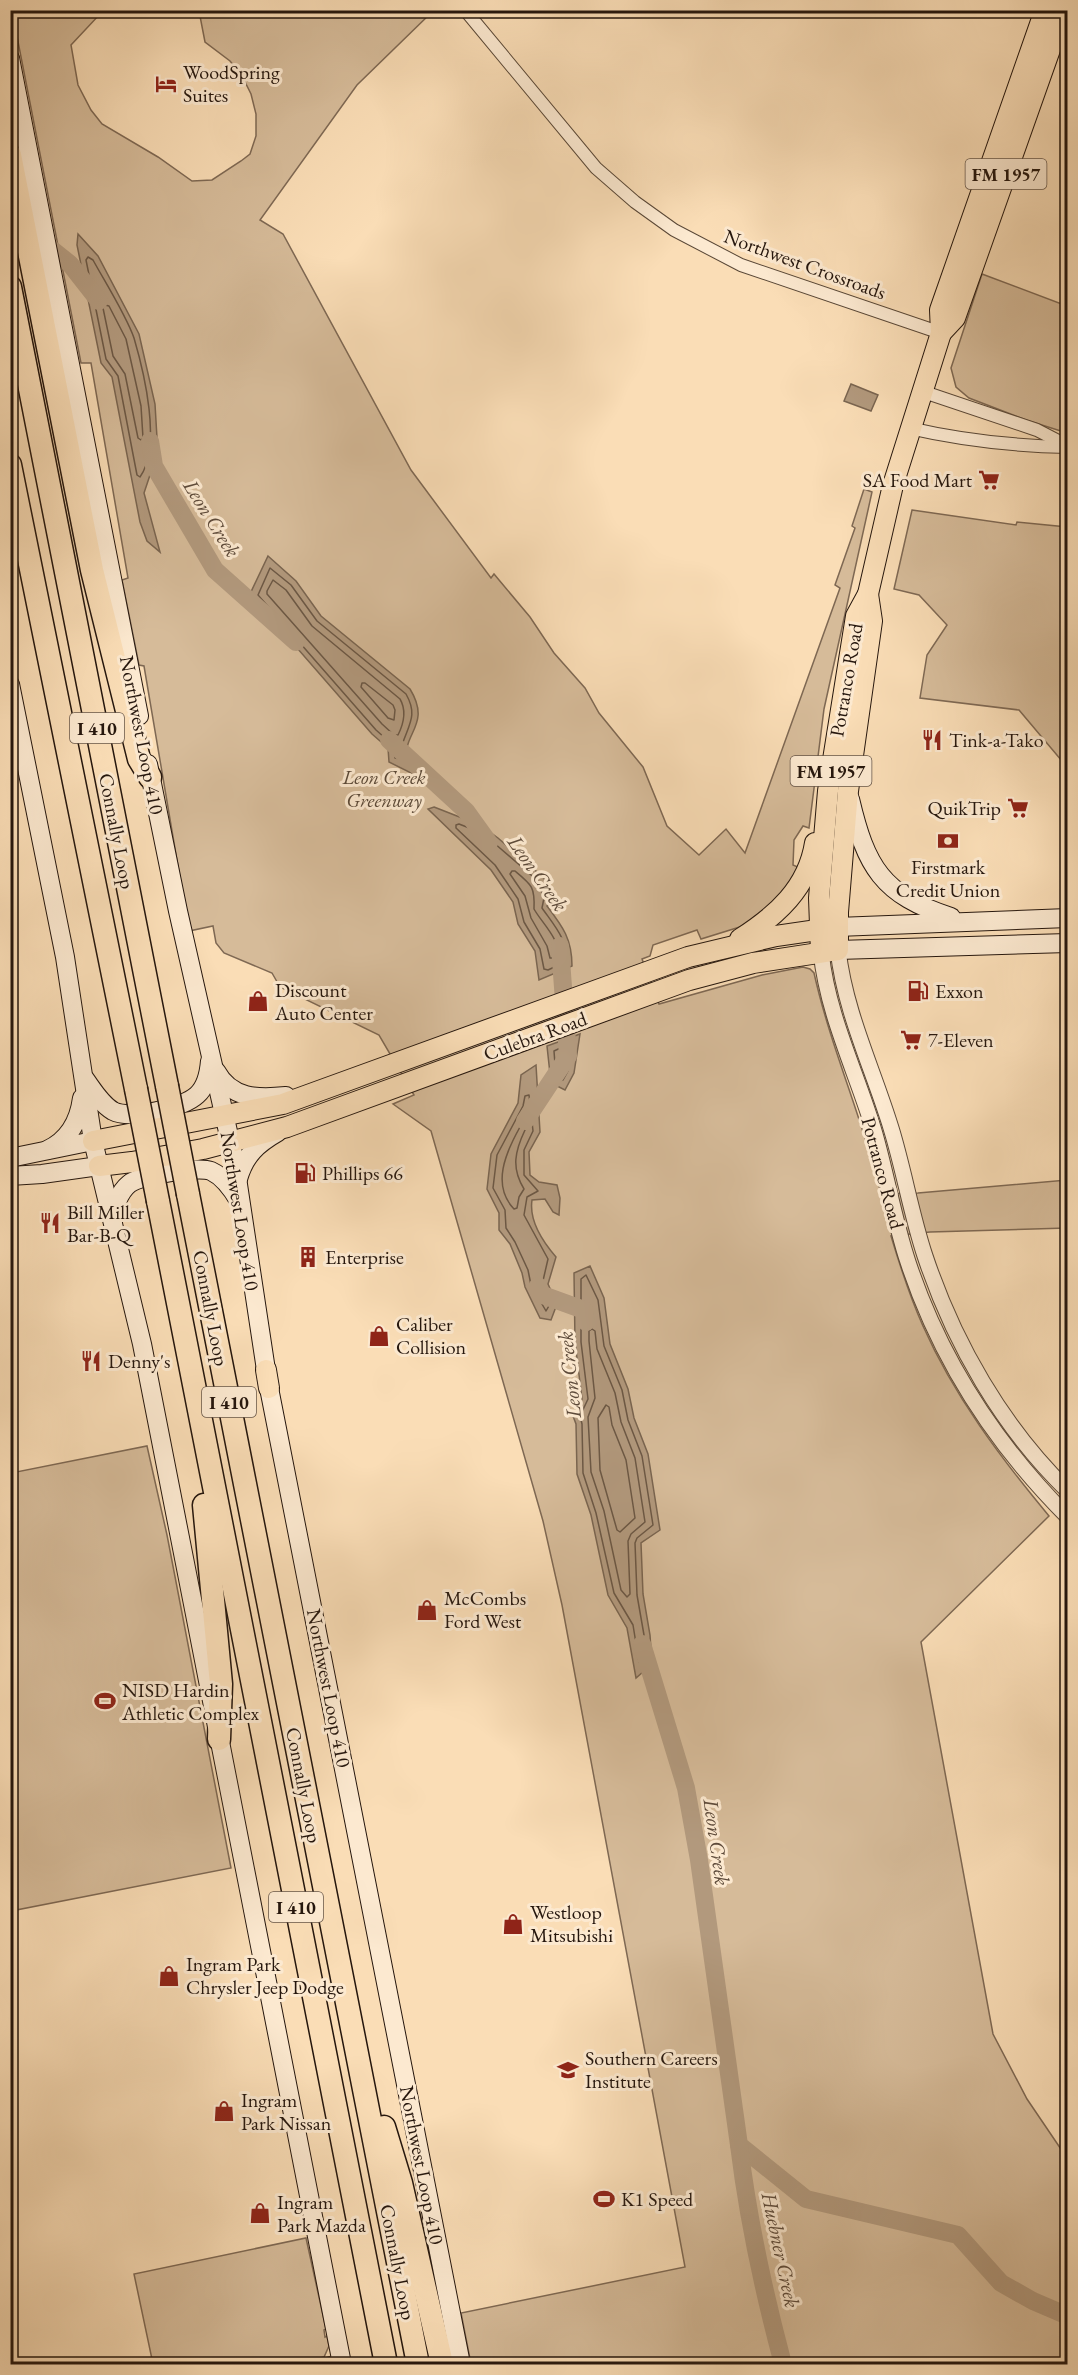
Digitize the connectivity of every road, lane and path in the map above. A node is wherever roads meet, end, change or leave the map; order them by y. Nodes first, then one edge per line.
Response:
1 (465, 10) edge
2 (1045, 10) edge
3 (1064, 10) edge
4 (10, 58) edge
5 (10, 155) edge
6 (10, 287) edge
7 (941, 333) junction
8 (27, 342) junction
9 (921, 391) junction
10 (909, 428) junction
11 (1068, 446) edge
12 (10, 465) edge
13 (868, 594) junction
14 (10, 684) edge
15 (150, 777) junction
16 (828, 791) junction
17 (848, 791) junction
18 (1068, 918) edge
19 (964, 922) junction
20 (828, 928) junction
21 (1068, 943) edge
22 (731, 945) junction
23 (829, 951) junction
24 (211, 1056) junction
25 (83, 1075) junction
26 (314, 1092) junction
27 (225, 1116) junction
28 (287, 1127) junction
29 (93, 1141) junction
30 (230, 1142) junction
31 (47, 1150) junction
32 (10, 1158) edge
33 (99, 1166) junction
34 (42, 1174) junction
35 (10, 1176) edge
36 (238, 1179) junction
37 (241, 1205) junction
38 (111, 1215) junction
39 (925, 1256) junction
40 (908, 1262) junction
41 (1017, 1433) junction
42 (1003, 1444) junction
43 (206, 1449) junction
44 (1068, 1491) edge
45 (1068, 1517) edge
46 (219, 1739) junction
47 (350, 2018) junction
48 (336, 2363) edge
49 (386, 2364) edge
50 (418, 2364) edge
51 (442, 2364) edge
52 (461, 2364) edge

1 - 7 street, Northwest Crossroads
2 - 7 main road, FM 1957
3 - 7 main road, FM 1957
4 - 15 main road, Northwest Loop 410
5 - 8 highway
5 - 15 highway
6 - 8 highway
7 - 9 main road, FM 1957
8 - 47 highway, Connally Loop / I 410, bridge
9 - 10 main road, FM 1957
9 - 11 street
10 - 11 street
10 - 13 main road, FM 1957
12 - 43 highway, Connally Loop / I 410, bridge
13 - 16 main road, Potranco Road / FM 1957
13 - 17 main road, Potranco Road / FM 1957
14 - 25 main road
15 - 24 main road, Northwest Loop 410
16 - 20 main road, Potranco Road / FM 1957
16 - 22 main road
17 - 19 main road
17 - 20 main road, Potranco Road / FM 1957
18 - 19 main road, Culebra Road
19 - 20 main road, Culebra Road
20 - 22 main road, Culebra Road
20 - 23 main road, Potranco Road / FM 1957
21 - 23 main road, Culebra Road
22 - 26 main road, Culebra Road
23 - 28 main road, Culebra Road
23 - 39 street, Potranco Road
23 - 40 street, Potranco Road
24 - 25 main road
24 - 26 main road
24 - 27 main road, Northwest Loop 410
25 - 29 main road
25 - 31 main road
26 - 27 main road, Culebra Road
27 - 29 main road, Culebra Road
27 - 30 main road, Northwest Loop 410
28 - 30 main road, Culebra Road
28 - 36 main road
29 - 31 main road, Culebra Road
29 - 33 main road
30 - 33 main road, Culebra Road
30 - 36 main road, Northwest Loop 410
31 - 32 main road, Culebra Road
33 - 34 main road, Culebra Road
33 - 38 main road
34 - 35 main road, Culebra Road
34 - 38 main road
36 - 37 main road, Northwest Loop 410
37 - 38 main road
37 - 52 main road, Northwest Loop 410
38 - 46 main road
39 - 40 street
39 - 41 street, Potranco Road
40 - 42 street, Potranco Road
41 - 42 street
41 - 44 street, Potranco Road
42 - 45 street, Potranco Road
43 - 46 highway
43 - 49 highway, Connally Loop / I 410
46 - 48 main road
47 - 50 highway, Connally Loop / I 410
47 - 51 highway

